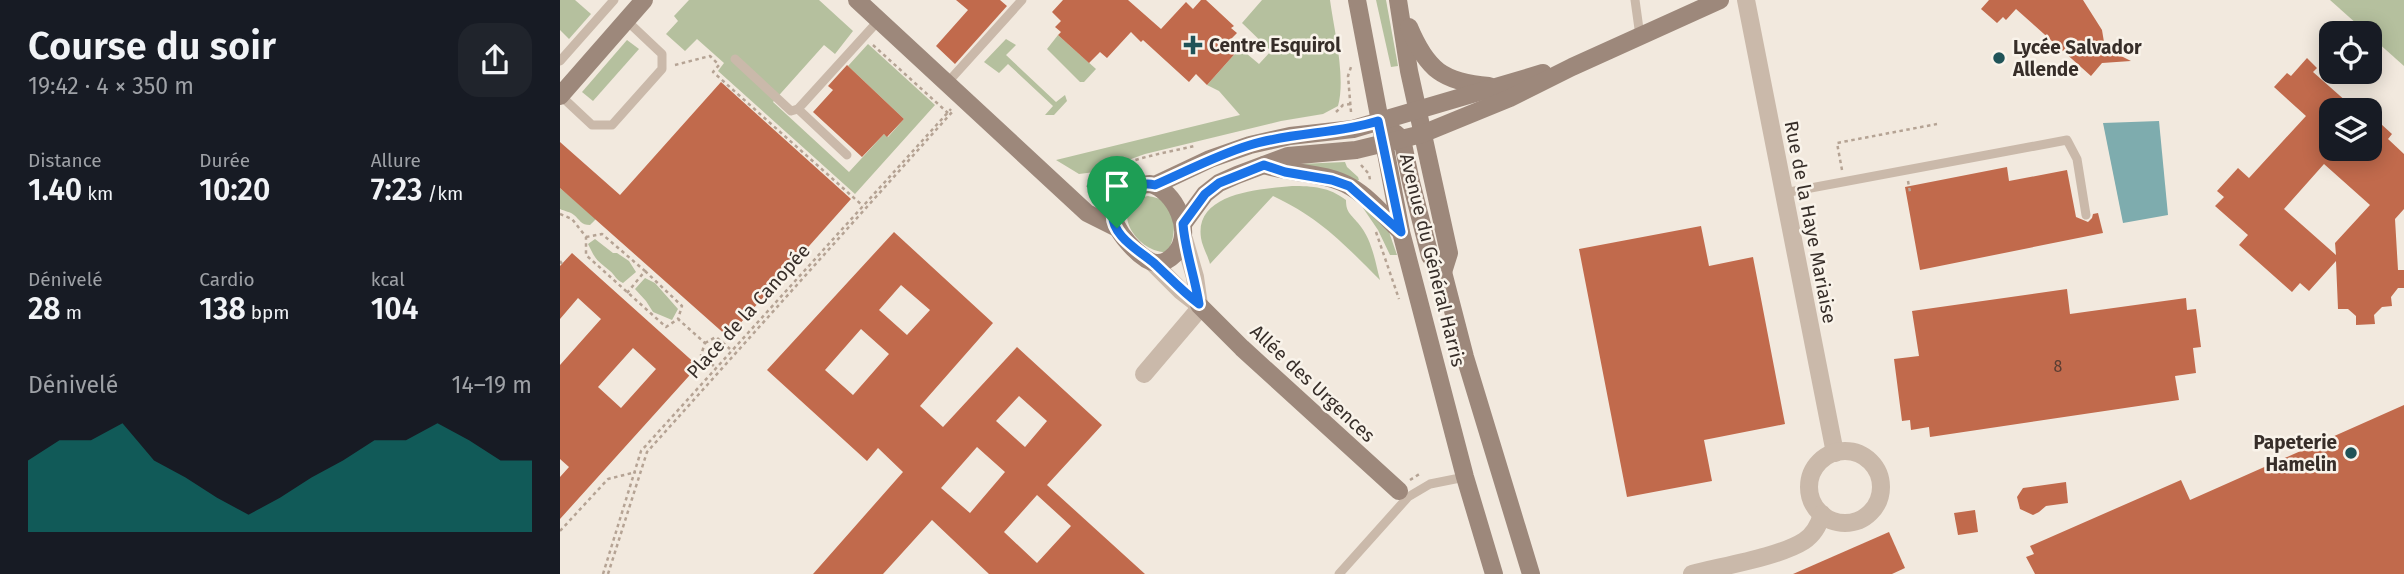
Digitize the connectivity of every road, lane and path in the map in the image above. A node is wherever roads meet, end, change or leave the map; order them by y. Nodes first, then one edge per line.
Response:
1 (614, 0) edge
2 (644, 0) edge
3 (857, 0) edge
4 (1022, 0) edge
5 (1357, 0) edge
6 (1398, 0) edge
7 (1635, 0) edge
8 (1720, 0) edge
9 (1745, 0) edge
10 (626, 20) junction
11 (879, 20) junction
12 (1640, 36) junction
13 (872, 44) dead end
14 (735, 59) dead end
15 (560, 61) edge
16 (1572, 67) junction
17 (662, 69) junction
18 (1348, 76) dead end
19 (1492, 86) junction
20 (959, 93) junction
21 (560, 95) edge
22 (1351, 104) dead end
23 (798, 109) junction
24 (1417, 112) junction
25 (948, 113) junction
26 (1378, 121) junction
27 (1937, 124) dead end
28 (1422, 134) junction
29 (1402, 139) junction
30 (1383, 143) junction
31 (847, 155) dead end
32 (1264, 165) junction
33 (1843, 172) dead end
34 (1155, 185) junction
35 (1784, 193) junction
36 (863, 206) junction
37 (560, 214) edge
38 (2086, 215) dead end
39 (1117, 228) junction
40 (1183, 231) junction
41 (1401, 232) junction
42 (586, 237) junction
43 (1153, 262) junction
44 (645, 271) junction
45 (1443, 272) junction
46 (626, 293) junction
47 (1200, 306) junction
48 (680, 320) junction
49 (705, 343) junction
50 (731, 350) junction
51 (715, 367) junction
52 (1144, 374) dead end
53 (1835, 453) junction
54 (636, 472) junction
55 (1465, 477) junction
56 (1399, 491) dead end
57 (1822, 514) junction
58 (560, 531) edge
59 (606, 574) edge
60 (1339, 574) edge
61 (1493, 574) edge
62 (1531, 574) edge
63 (1692, 574) edge

1 - 15 lane
2 - 10 street
3 - 11 street
4 - 20 lane
5 - 26 street
6 - 19 street
6 - 24 street, Avenue du Général Harris
7 - 12 lane
8 - 12 street
9 - 35 street, Rue de la Haye Mariaise
10 - 17 lane
10 - 21 street
11 - 20 street
11 - 23 lane
12 - 16 street
13 - 25 path
14 - 23 lane
16 - 19 street
16 - 28 street
17 - 21 lane
17 - 36 path
18 - 22 path
19 - 24 street
20 - 25 path, Place de la Canopée
20 - 39 street
20 - 59 path, Place de la Canopée
23 - 31 lane
24 - 26 street
24 - 28 street, Avenue du Général Harris
25 - 36 path, Place de la Canopée
26 - 29 street, Avenue du Général Harris
26 - 30 street, Avenue du Général Harris
26 - 34 street
27 - 33 path
28 - 29 street
28 - 45 street, Avenue du Général Harris
29 - 30 street
29 - 45 street, Avenue du Général Harris
30 - 32 street
30 - 41 street, Avenue du Général Harris
32 - 40 street
32 - 41 street
34 - 39 street
34 - 40 street
35 - 38 lane
35 - 53 street, Rue de la Haye Mariaise
36 - 50 path, Place de la Canopée
37 - 42 path
39 - 43 street
40 - 43 street
40 - 47 street
41 - 55 street, Avenue du Général Harris
42 - 44 path
42 - 46 path
43 - 47 street
44 - 46 path
44 - 48 path
45 - 62 street, Avenue du Général Harris
46 - 48 path
47 - 52 street
47 - 56 street, Allée des Urgences
48 - 49 path
49 - 50 path
49 - 51 path
50 - 51 path, Place de la Canopée
51 - 54 path, Place de la Canopée
53 - 57 street
53 - 57 street
54 - 58 path
54 - 59 path, Place de la Canopée
55 - 60 lane
55 - 61 street, Avenue du Général Harris
57 - 63 street

